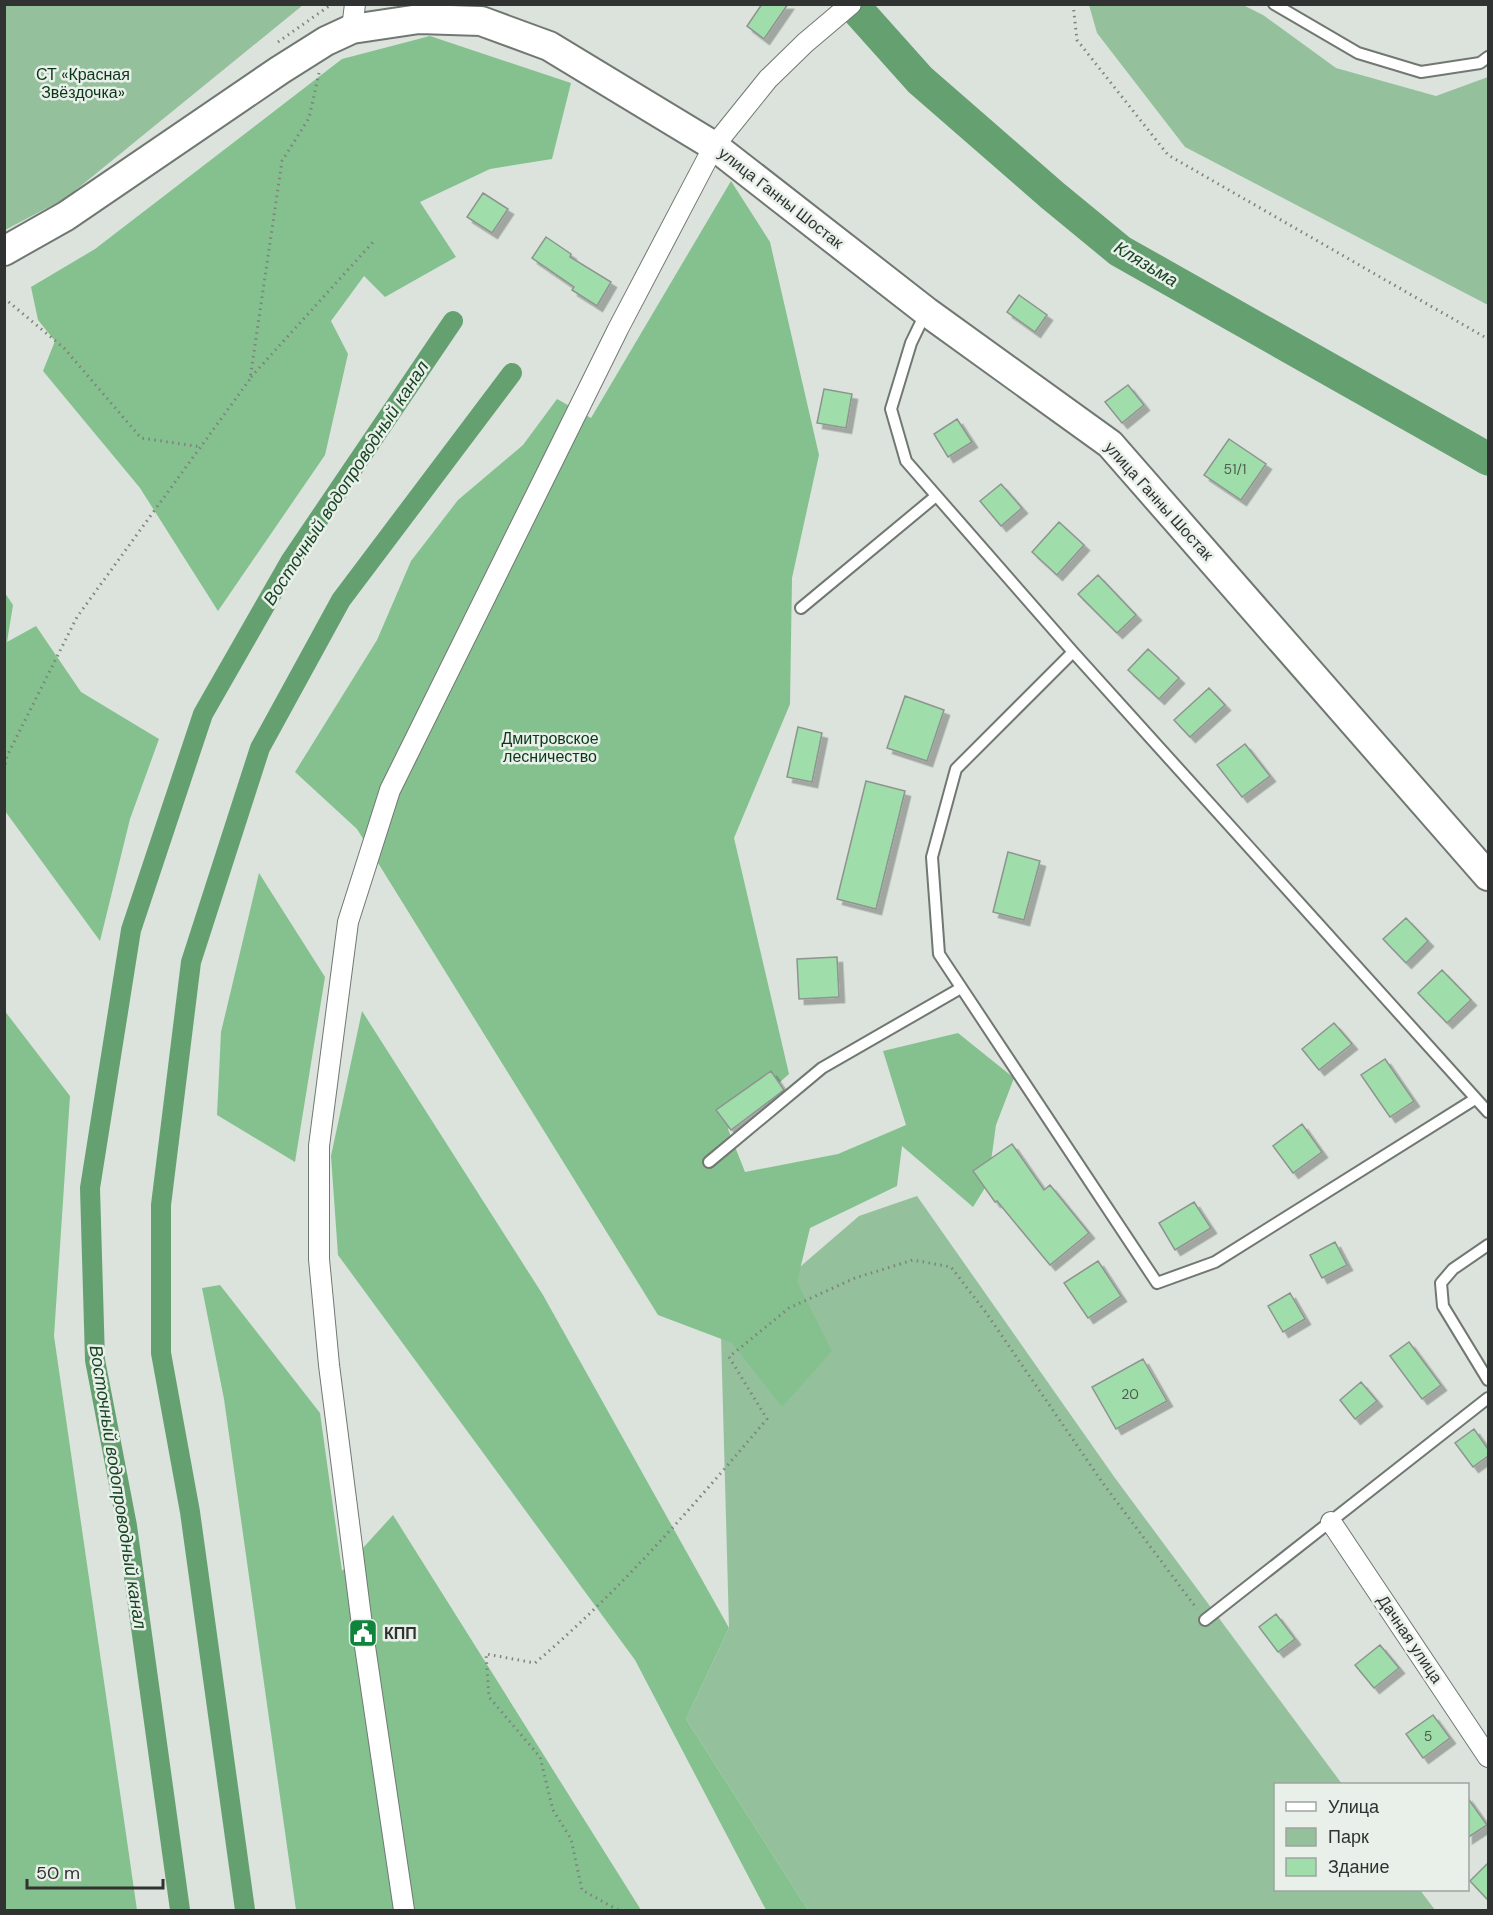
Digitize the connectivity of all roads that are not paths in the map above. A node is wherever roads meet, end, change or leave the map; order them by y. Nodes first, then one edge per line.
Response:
1 (851, 4) edge
2 (1274, 4) edge
3 (353, 17) edge
4 (1488, 57) edge
5 (714, 146) junction
6 (4, 250) edge
7 (927, 312) junction
8 (936, 496) junction
9 (801, 608) dead end
10 (1073, 652) junction
11 (1488, 876) edge
12 (961, 988) junction
13 (1475, 1099) junction
14 (1488, 1112) edge
15 (709, 1162) dead end
16 (1488, 1245) edge
17 (1488, 1380) edge
18 (1488, 1398) edge
19 (1331, 1522) junction
20 (1205, 1620) road end
21 (1488, 1757) edge
22 (404, 1911) edge

1 - 5 street
2 - 4 lane
3 - 5 main road, улица Ганны Шостак
3 - 6 main road, улица Ганны Шостак
5 - 7 main road, улица Ганны Шостак
5 - 22 street
7 - 8 lane
7 - 11 main road, улица Ганны Шостак
8 - 9 lane
8 - 10 lane
10 - 12 lane
10 - 13 lane
12 - 13 lane
12 - 15 lane
13 - 14 lane
16 - 17 lane
18 - 19 lane
19 - 20 lane
19 - 21 street, Дачная улица

